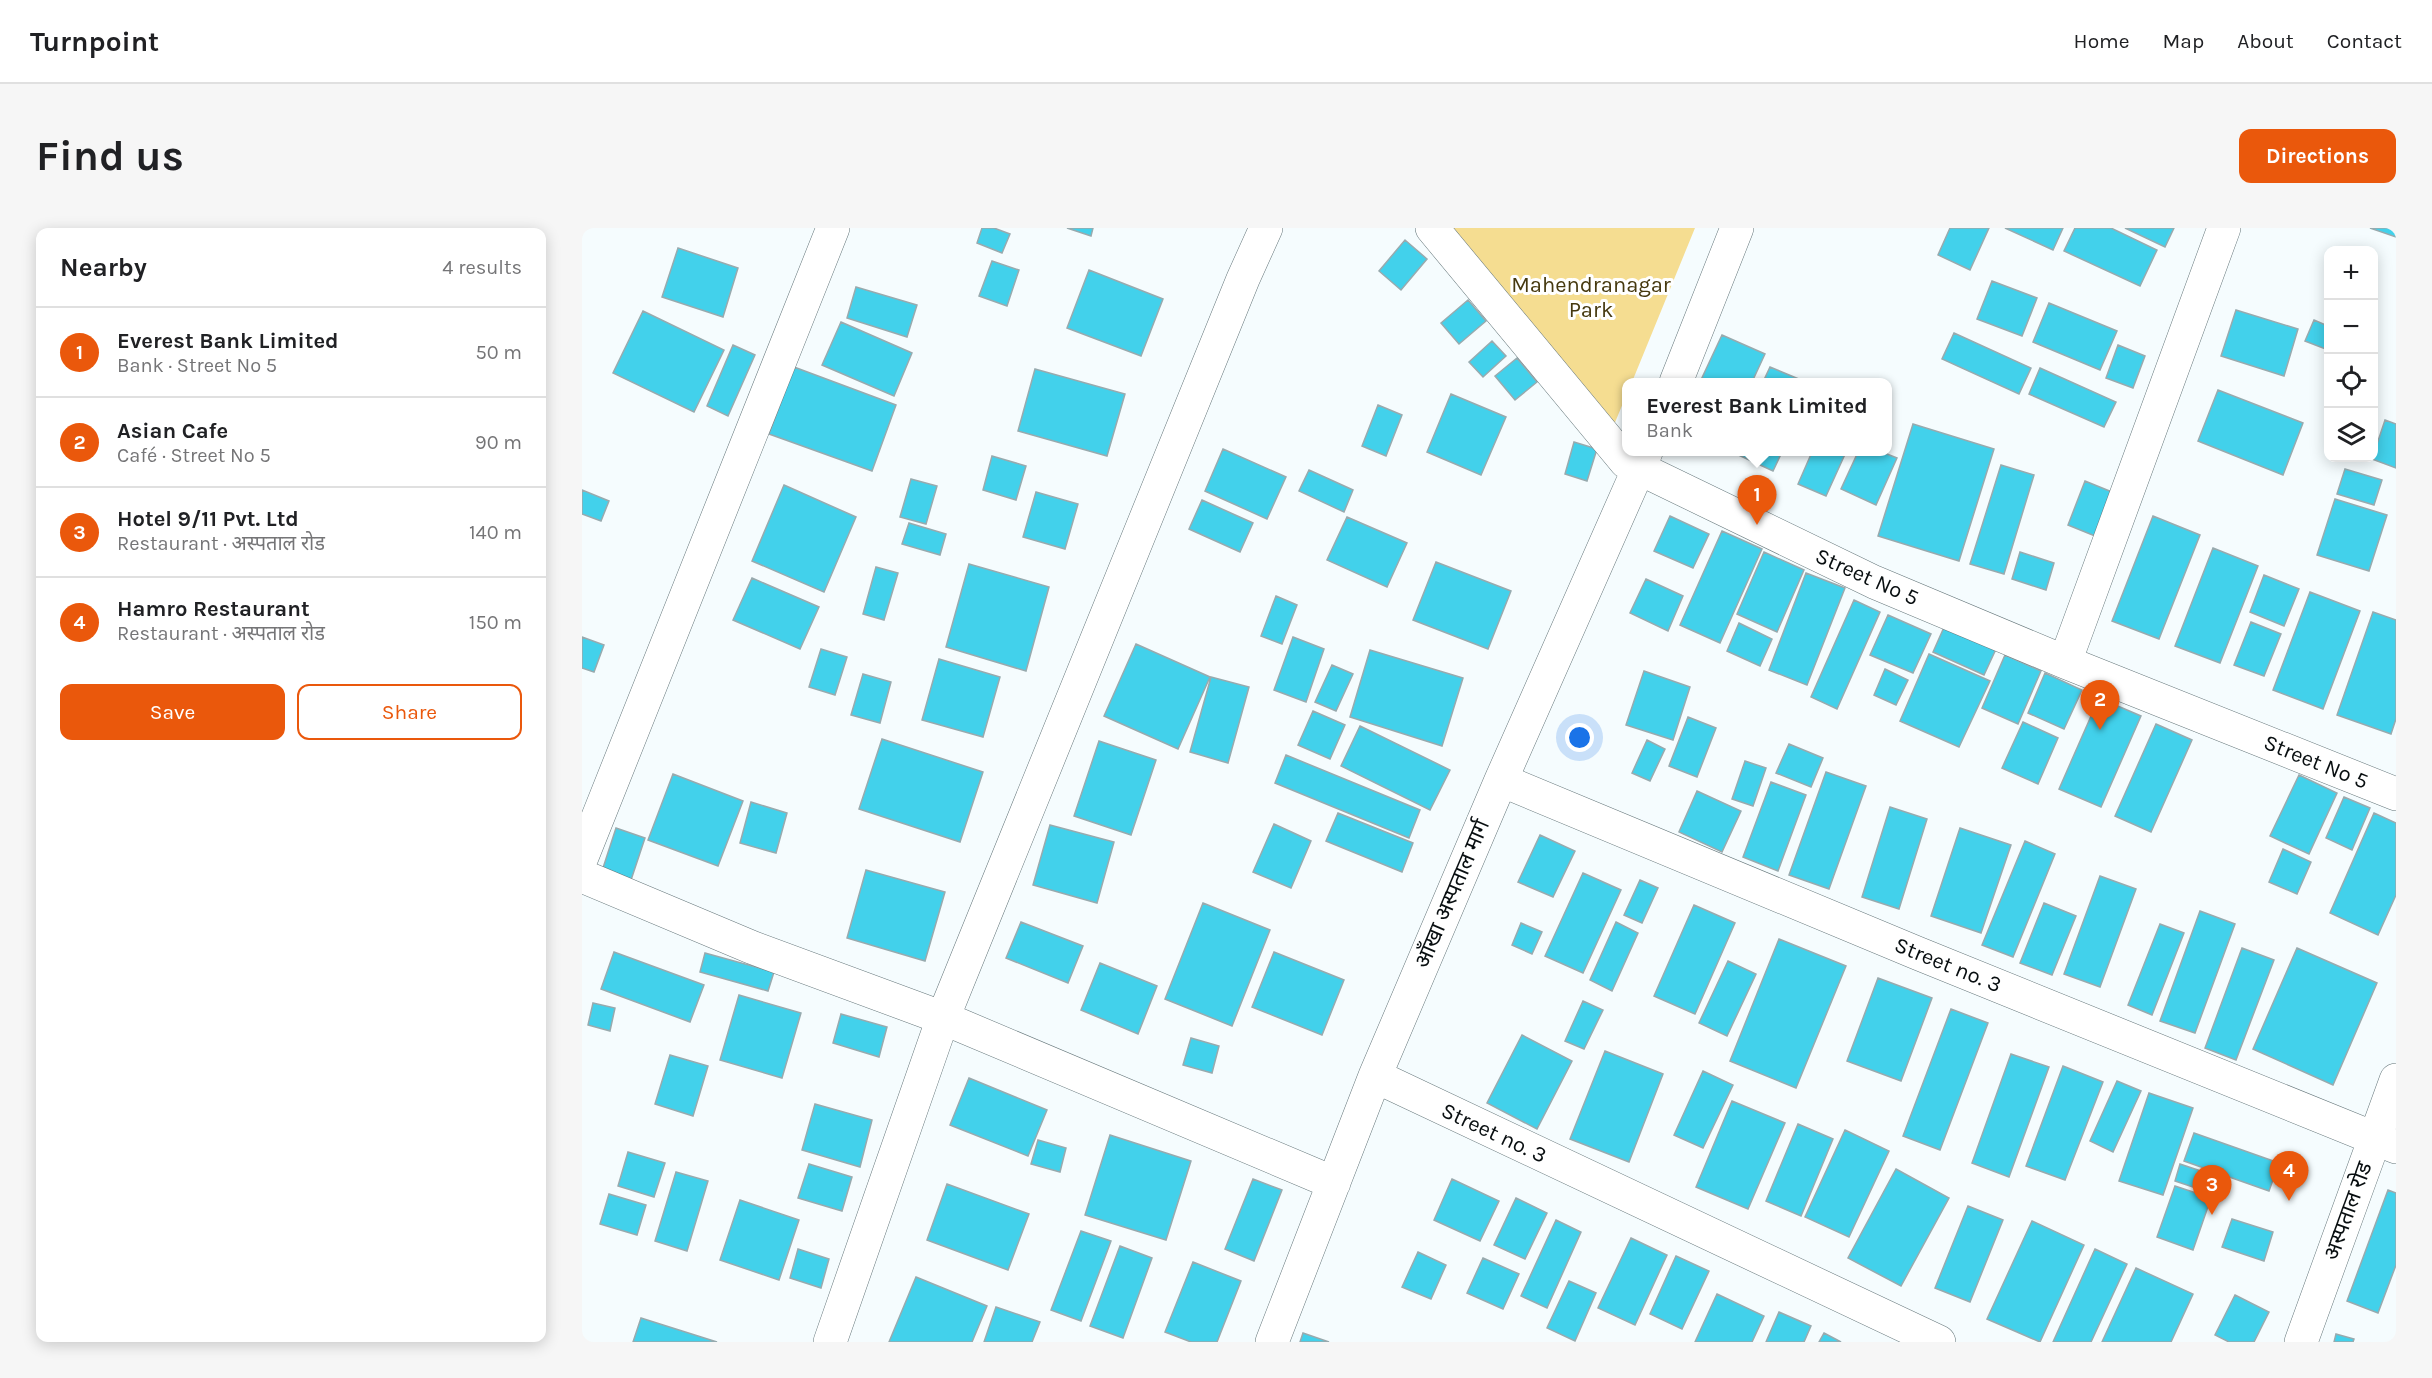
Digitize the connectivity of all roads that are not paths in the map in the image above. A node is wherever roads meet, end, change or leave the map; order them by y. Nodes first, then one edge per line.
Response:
1 (833, 228) edge
2 (1266, 228) edge
3 (1432, 228) edge
4 (1737, 228) edge
5 (2224, 228) edge
6 (1678, 378) edge
7 (1642, 460) edge
8 (2065, 662) junction
9 (1501, 780) junction
10 (2396, 794) edge
11 (582, 857) edge
12 (582, 876) edge
13 (943, 1018) junction
14 (1375, 1076) junction
15 (2396, 1080) edge
16 (2385, 1143) edge
17 (1334, 1183) junction
18 (830, 1342) edge
19 (1272, 1342) edge
20 (1938, 1342) edge
21 (2301, 1342) edge

1 - 11 street
2 - 13 street
3 - 7 street, Street No 5
4 - 6 street
5 - 8 street
7 - 8 street, Street No 5
7 - 9 street, आँखा अस्पताल मार्ग
8 - 10 street, Street No 5
9 - 14 street, आँखा अस्पताल मार्ग
9 - 16 street, Street no. 3
12 - 13 street
13 - 17 street
13 - 18 street
14 - 17 street, आँखा अस्पताल मार्ग
14 - 20 street, Street no. 3
15 - 16 street, अस्पताल रोड
16 - 21 street, अस्पताल रोड
17 - 19 street, आँखा अस्पताल मार्ग

